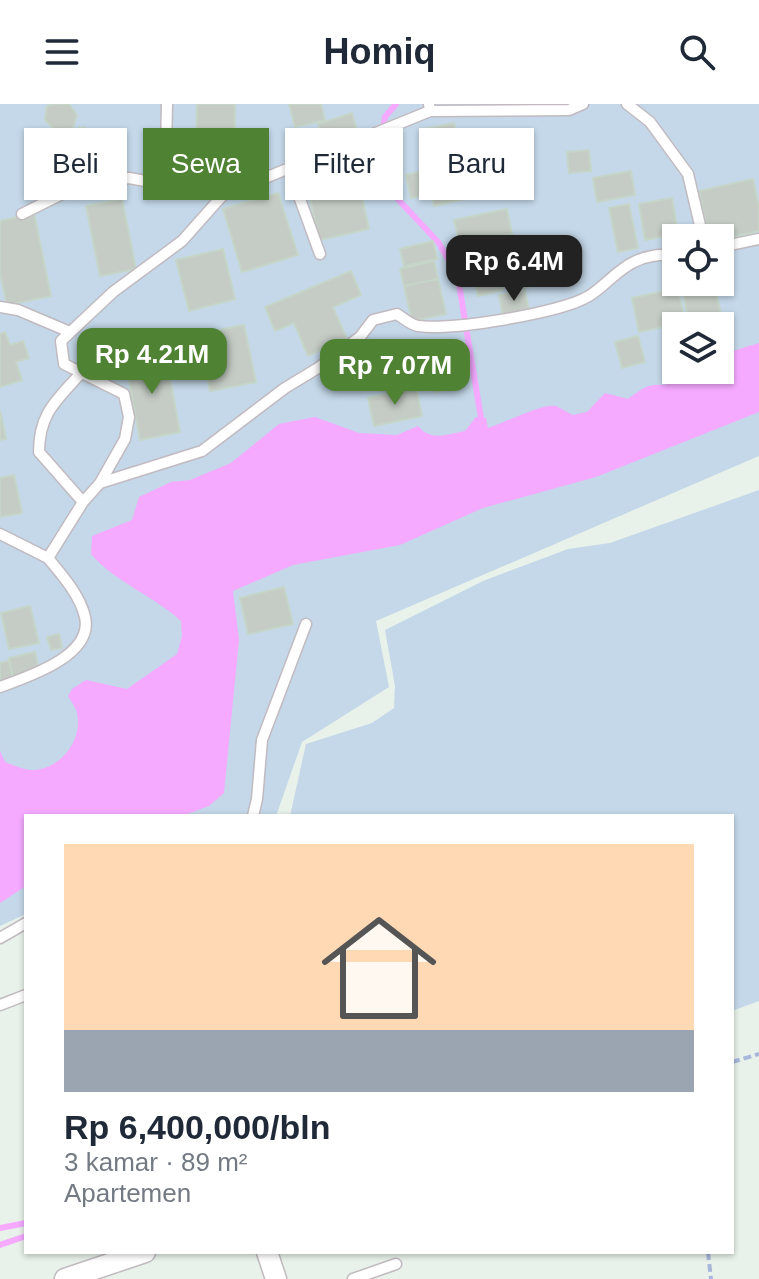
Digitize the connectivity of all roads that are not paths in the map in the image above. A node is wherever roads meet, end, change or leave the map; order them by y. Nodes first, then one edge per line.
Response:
1 (167, 104) edge
2 (583, 104) edge
3 (627, 104) edge
4 (430, 108) edge
5 (166, 128) edge
6 (384, 128) edge
7 (143, 181) edge
8 (219, 200) edge
9 (300, 200) edge
10 (22, 214) dead end
11 (700, 224) edge
12 (759, 239) edge
13 (734, 244) edge
14 (320, 254) dead end
15 (662, 256) edge
16 (0, 307) edge
17 (70, 332) junction
18 (81, 373) junction
19 (100, 483) junction
20 (83, 502) junction
21 (0, 534) edge
22 (48, 558) junction
23 (306, 624) dead end
24 (0, 687) edge
25 (253, 814) edge
26 (24, 924) edge
27 (0, 938) edge
28 (24, 996) edge
29 (0, 1005) edge
30 (139, 1254) edge
31 (268, 1254) edge
32 (396, 1264) dead end
33 (65, 1279) edge
34 (276, 1279) edge
35 (353, 1279) edge

1 - 5 lane
2 - 4 lane
3 - 11 lane
4 - 6 lane
7 - 10 lane
8 - 17 lane
9 - 14 lane
12 - 13 lane
15 - 19 lane
16 - 17 lane
17 - 18 lane
18 - 19 lane
18 - 20 lane
19 - 20 lane
20 - 22 lane
21 - 22 lane
22 - 24 lane
23 - 25 lane
26 - 27 lane
28 - 29 lane
30 - 33 street
31 - 34 street
32 - 35 lane

